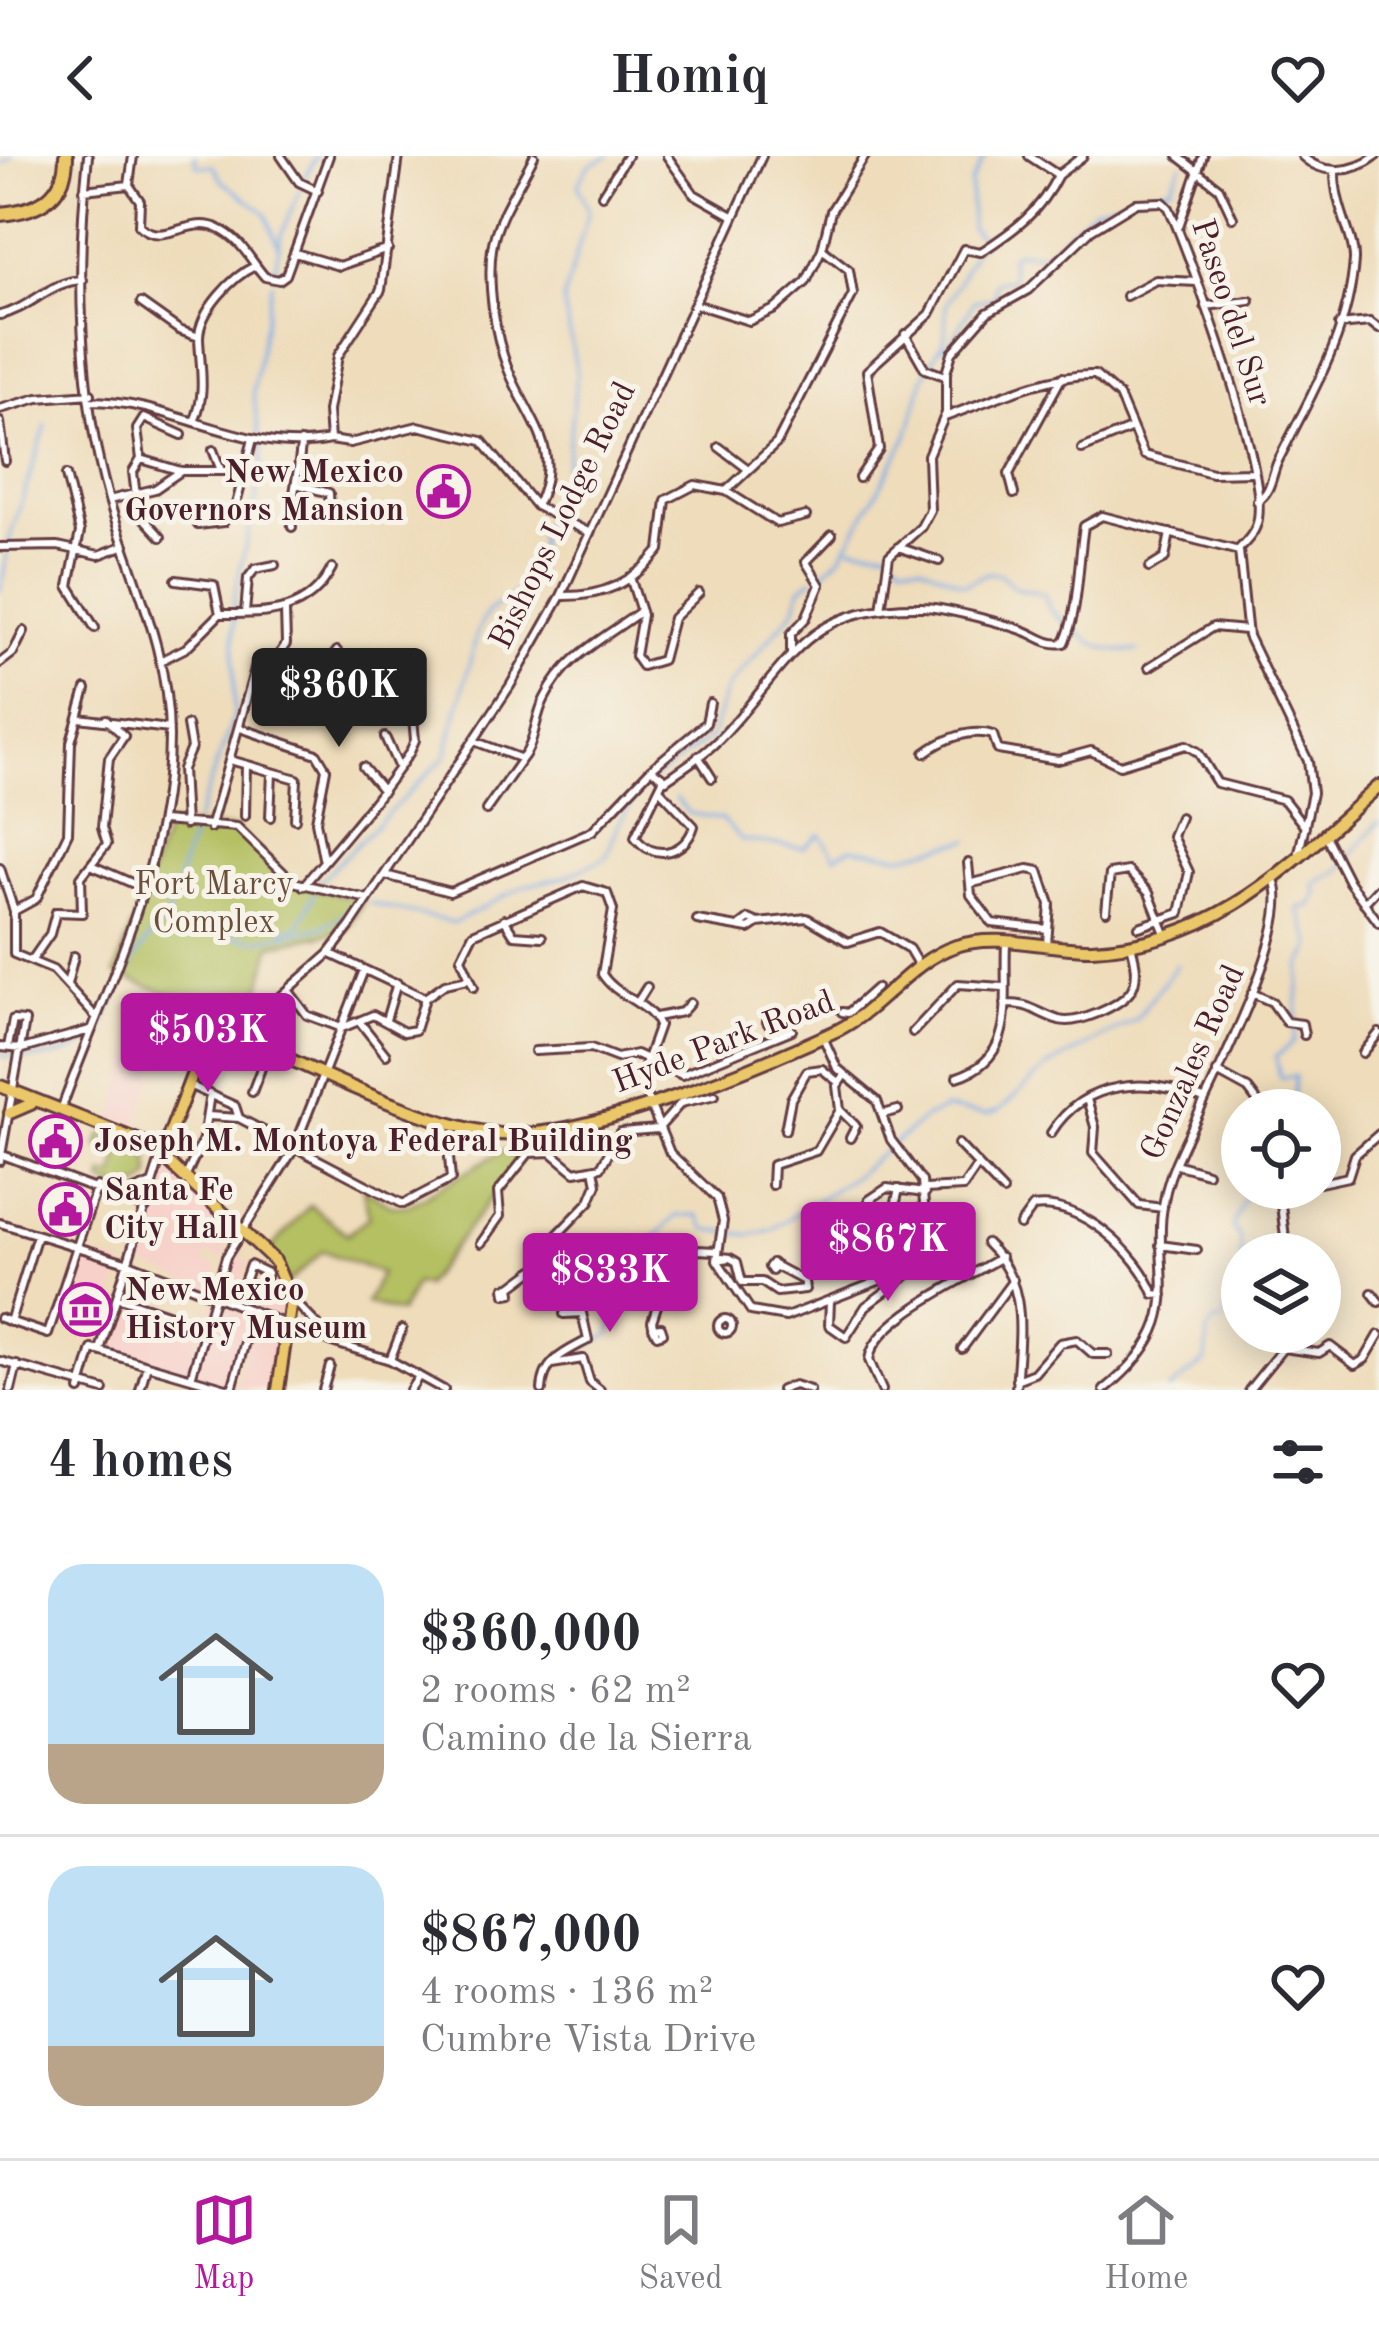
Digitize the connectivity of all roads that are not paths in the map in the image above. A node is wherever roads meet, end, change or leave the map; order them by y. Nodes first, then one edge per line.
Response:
1 (64, 156) edge
2 (88, 156) edge
3 (133, 156) edge
4 (281, 156) edge
5 (329, 156) edge
6 (399, 156) edge
7 (534, 156) edge
8 (627, 156) edge
9 (667, 156) edge
10 (762, 156) edge
11 (868, 156) edge
12 (1029, 156) edge
13 (1083, 156) edge
14 (1178, 156) edge
15 (1203, 156) edge
16 (1302, 156) edge
17 (1376, 156) edge
18 (1335, 170) junction
19 (1200, 174) junction
20 (1058, 175) junction
21 (129, 185) junction
22 (84, 190) junction
23 (317, 191) junction
24 (602, 195) dead end
25 (0, 204) edge
26 (0, 214) edge
27 (735, 217) junction
28 (1233, 218) dead end
29 (1178, 229) junction
30 (388, 249) junction
31 (822, 249) junction
32 (294, 253) junction
33 (255, 266) junction
34 (83, 280) junction
35 (1197, 282) junction
36 (1126, 296) dead end
37 (1250, 301) dead end
38 (141, 303) dead end
39 (695, 304) junction
40 (1205, 306) junction
41 (0, 315) edge
42 (1339, 325) junction
43 (1379, 329) edge
44 (905, 334) junction
45 (199, 337) junction
46 (946, 376) junction
47 (1062, 377) junction
48 (91, 398) junction
49 (0, 409) edge
50 (945, 417) junction
51 (0, 422) edge
52 (194, 422) junction
53 (1130, 429) junction
54 (182, 435) dead end
55 (253, 439) junction
56 (330, 440) junction
57 (302, 442) junction
58 (719, 447) dead end
59 (1082, 449) dead end
60 (213, 450) dead end
61 (141, 459) junction
62 (5, 461) dead end
63 (220, 468) junction
64 (748, 469) junction
65 (181, 471) junction
66 (242, 471) junction
67 (1252, 472) junction
68 (66, 475) dead end
69 (859, 478) dead end
70 (299, 485) junction
71 (726, 490) junction
72 (134, 493) junction
73 (1014, 494) dead end
74 (110, 500) junction
75 (1257, 501) junction
76 (536, 506) junction
77 (330, 512) dead end
78 (806, 516) dead end
79 (198, 525) dead end
80 (292, 527) dead end
81 (1170, 532) junction
82 (590, 533) junction
83 (832, 536) dead end
84 (161, 537) dead end
85 (125, 545) junction
86 (0, 547) edge
87 (898, 547) junction
88 (75, 550) junction
89 (1238, 550) junction
90 (939, 561) dead end
91 (275, 566) dead end
92 (332, 568) dead end
93 (1149, 568) dead end
94 (630, 577) junction
95 (176, 580) dead end
96 (699, 593) dead end
97 (561, 596) junction
98 (881, 609) junction
99 (285, 610) junction
100 (641, 611) junction
101 (243, 613) junction
102 (220, 614) junction
103 (94, 628) dead end
104 (1246, 630) junction
105 (24, 631) dead end
106 (337, 652) dead end
107 (791, 652) junction
108 (162, 660) junction
109 (0, 663) edge
110 (273, 663) junction
111 (1149, 667) dead end
112 (86, 688) dead end
113 (319, 700) junction
114 (710, 703) dead end
115 (80, 718) junction
116 (106, 719) junction
117 (188, 725) dead end
118 (169, 728) junction
119 (240, 728) junction
120 (385, 737) dead end
121 (474, 741) junction
122 (925, 753) dead end
123 (698, 756) junction
124 (522, 759) junction
125 (230, 760) junction
126 (246, 765) junction
127 (364, 767) dead end
128 (399, 768) junction
129 (650, 769) junction
130 (272, 773) junction
131 (712, 778) dead end
132 (661, 779) junction
133 (1378, 789) edge
134 (660, 790) junction
135 (383, 791) junction
136 (486, 810) dead end
137 (245, 816) dead end
138 (270, 817) dead end
139 (1180, 817) dead end
140 (295, 819) dead end
141 (162, 821) junction
142 (185, 825) junction
143 (1305, 827) junction
144 (210, 828) junction
145 (1324, 835) junction
146 (1298, 857) junction
147 (323, 858) junction
148 (968, 863) dead end
149 (93, 866) junction
150 (0, 868) edge
151 (385, 875) junction
152 (1274, 880) junction
153 (973, 883) junction
154 (303, 886) junction
155 (1379, 887) edge
156 (143, 888) junction
157 (368, 899) junction
158 (1364, 903) junction
159 (14, 911) junction
160 (1106, 911) dead end
161 (504, 919) junction
162 (698, 920) dead end
163 (1162, 921) junction
164 (1379, 923) edge
165 (1139, 927) dead end
166 (1048, 929) junction
167 (1166, 935) junction
168 (542, 937) dead end
169 (1006, 942) junction
170 (1131, 945) junction
171 (1046, 948) junction
172 (329, 953) junction
173 (74, 956) dead end
174 (32, 960) junction
175 (919, 966) junction
176 (364, 970) junction
177 (397, 983) junction
178 (67, 984) junction
179 (1003, 987) junction
180 (647, 988) dead end
181 (876, 988) dead end
182 (289, 992) junction
183 (1252, 993) junction
184 (424, 998) junction
185 (637, 1003) junction
186 (690, 1004) dead end
187 (1004, 1004) junction
188 (95, 1016) junction
189 (848, 1016) junction
190 (656, 1018) junction
191 (386, 1020) junction
192 (359, 1022) junction
193 (767, 1022) dead end
194 (247, 1026) junction
195 (342, 1028) junction
196 (792, 1030) dead end
197 (913, 1032) dead end
198 (89, 1033) junction
199 (1379, 1033) edge
200 (1304, 1035) dead end
201 (777, 1036) junction
202 (823, 1037) junction
203 (4, 1047) edge
204 (268, 1050) junction
205 (535, 1051) dead end
206 (21, 1054) junction
207 (1363, 1054) dead end
208 (386, 1055) dead end
209 (644, 1059) junction
210 (324, 1072) junction
211 (1216, 1072) junction
212 (845, 1074) junction
213 (956, 1077) dead end
214 (838, 1082) junction
215 (188, 1084) junction
216 (1248, 1089) edge
217 (7, 1091) edge
218 (252, 1092) dead end
219 (210, 1094) junction
220 (715, 1095) dead end
221 (648, 1096) junction
222 (1088, 1099) junction
223 (1204, 1099) junction
224 (31, 1104) junction
225 (61, 1110) junction
226 (840, 1110) junction
227 (898, 1110) dead end
228 (10, 1112) junction
229 (883, 1114) junction
230 (208, 1116) junction
231 (238, 1118) junction
232 (447, 1121) junction
233 (660, 1128) junction
234 (785, 1130) dead end
235 (1051, 1133) dead end
236 (6, 1135) junction
237 (1377, 1136) edge
238 (850, 1138) dead end
239 (958, 1144) dead end
240 (294, 1148) junction
241 (0, 1156) edge
242 (161, 1156) junction
243 (20, 1158) junction
244 (1175, 1163) junction
245 (976, 1168) junction
246 (594, 1169) junction
247 (1207, 1173) dead end
248 (1341, 1178) edge
249 (184, 1179) junction
250 (154, 1180) junction
251 (772, 1185) dead end
252 (97, 1186) junction
253 (899, 1189) junction
254 (925, 1191) junction
255 (1003, 1191) dead end
256 (122, 1196) junction
257 (869, 1200) dead end
258 (895, 1206) dead end
259 (146, 1208) junction
260 (1162, 1208) junction
261 (0, 1223) edge
262 (1020, 1225) dead end
263 (824, 1228) dead end
264 (243, 1230) junction
265 (38, 1235) junction
266 (486, 1237) dead end
267 (986, 1243) dead end
268 (1160, 1245) junction
269 (78, 1247) junction
270 (897, 1249) junction
271 (1197, 1250) dead end
272 (718, 1256) junction
273 (1000, 1257) junction
274 (129, 1263) junction
275 (776, 1266) dead end
276 (1013, 1280) junction
277 (511, 1287) dead end
278 (262, 1289) dead end
279 (1372, 1293) dead end
280 (1163, 1295) junction
281 (117, 1297) junction
282 (212, 1297) junction
283 (291, 1300) junction
284 (830, 1301) junction
285 (1379, 1302) edge
286 (748, 1309) junction
287 (253, 1312) junction
288 (564, 1314) dead end
289 (0, 1318) edge
290 (10, 1322) junction
291 (285, 1324) junction
292 (733, 1325) dead end
293 (205, 1327) junction
294 (653, 1328) dead end
295 (402, 1329) dead end
296 (1379, 1335) edge
297 (335, 1342) junction
298 (962, 1349) dead end
299 (95, 1350) junction
300 (1279, 1353) edge
301 (1339, 1353) edge
302 (1108, 1354) dead end
303 (0, 1360) edge
304 (390, 1360) junction
305 (552, 1364) junction
306 (17, 1365) junction
307 (147, 1365) junction
308 (330, 1366) dead end
309 (419, 1376) junction
310 (191, 1378) junction
311 (1016, 1380) junction
312 (80, 1386) edge
313 (11, 1390) edge
314 (104, 1390) edge
315 (140, 1390) edge
316 (232, 1390) edge
317 (278, 1390) edge
318 (323, 1390) edge
319 (410, 1390) edge
320 (445, 1390) edge
321 (542, 1390) edge
322 (600, 1390) edge
323 (781, 1390) edge
324 (811, 1390) edge
325 (882, 1390) edge
326 (1016, 1390) edge
327 (1104, 1390) edge
328 (1249, 1390) edge

1 - 25 highway
1 - 26 highway
2 - 22 street
3 - 21 street
4 - 23 street
5 - 23 street
6 - 30 street
7 - 76 street
8 - 24 street
9 - 27 street
10 - 27 street, Bishops Lodge Road
11 - 31 street
12 - 20 street
13 - 20 street
14 - 19 street
15 - 19 street
16 - 18 street
17 - 18 street
18 - 42 street
19 - 28 street
19 - 29 street
20 - 44 street
21 - 22 street
21 - 33 street
22 - 34 street
23 - 32 street
27 - 39 street, Bishops Lodge Road
29 - 35 street, Paseo del Sur
29 - 46 street, Paseo del Sur
30 - 32 street
30 - 56 street
31 - 39 street
31 - 64 street
32 - 33 street
33 - 45 street
34 - 41 street
34 - 48 street
35 - 36 street
35 - 40 street, Paseo del Sur
37 - 40 street
38 - 45 street
39 - 82 street, Bishops Lodge Road
40 - 67 street, Paseo del Sur
42 - 43 street
42 - 75 street
44 - 46 street
44 - 69 street
45 - 52 street
46 - 50 street, Paseo del Sur
47 - 50 street
47 - 53 street
47 - 73 street
48 - 49 street
48 - 52 street
48 - 74 street
50 - 87 street, Paseo del Sur
51 - 62 street
52 - 55 street
53 - 59 street
53 - 67 street
54 - 61 street
55 - 57 street
55 - 66 street
56 - 57 street
56 - 76 street
57 - 70 street
58 - 64 street
60 - 63 street
61 - 65 street
61 - 72 street
63 - 65 street
63 - 66 street
64 - 71 street
65 - 72 street
66 - 79 street
67 - 75 street, Paseo del Sur
68 - 88 street
70 - 77 street
70 - 80 street
71 - 78 street
71 - 94 street
72 - 74 street
72 - 84 street
74 - 85 street
75 - 89 street
76 - 82 street
81 - 89 street
81 - 93 street
81 - 98 street
82 - 97 street, Bishops Lodge Road
83 - 107 street
85 - 88 street
85 - 108 street
86 - 88 street
87 - 90 street
87 - 98 street, Paseo del Sur
88 - 103 street
89 - 104 street
91 - 101 street
92 - 99 street
94 - 97 street
94 - 100 street
95 - 102 street
96 - 100 street
97 - 121 street, Bishops Lodge Road
98 - 107 street
99 - 101 street
99 - 110 street
100 - 124 street
101 - 102 street
102 - 108 street
104 - 111 street
104 - 143 street
105 - 109 street
106 - 113 street
107 - 123 street
108 - 118 street
110 - 113 street
110 - 119 street
112 - 115 street
113 - 128 street
114 - 129 street
115 - 116 street
115 - 159 street
116 - 118 street
116 - 149 street
117 - 142 street
118 - 141 street
119 - 125 street
119 - 147 street
120 - 128 street
121 - 124 street
121 - 151 street, Bishops Lodge Road
122 - 143 street
123 - 131 street
123 - 132 street
124 - 136 street
125 - 126 street
125 - 144 street
126 - 130 street
126 - 137 street
127 - 135 street
128 - 135 street
129 - 132 street
129 - 151 street
130 - 138 street
130 - 140 street
132 - 134 street
133 - 145 main road, Hyde Park Road
134 - 134 street
135 - 147 street
139 - 163 street
141 - 142 street
141 - 156 street
142 - 144 street
143 - 146 street
144 - 154 street
145 - 146 main road, Hyde Park Road
145 - 158 street
146 - 152 main road, Hyde Park Road
147 - 154 street
148 - 153 street
149 - 156 street
149 - 174 street
150 - 159 street
151 - 157 street, Bishops Lodge Road
152 - 167 main road, Hyde Park Road
152 - 183 street, Gonzales Road
153 - 166 street
153 - 166 street
154 - 157 street
155 - 158 street
156 - 188 street
157 - 172 street, Bishops Lodge Road
158 - 164 street
159 - 174 street
160 - 163 street
161 - 168 street
161 - 184 street
161 - 185 street
162 - 175 street
163 - 165 street
163 - 167 street
166 - 171 street
167 - 170 main road, Hyde Park Road
169 - 171 main road, Hyde Park Road
169 - 175 main road, Hyde Park Road
169 - 179 street
170 - 171 main road, Hyde Park Road
170 - 187 street
172 - 176 street
172 - 182 street, Bishops Lodge Road
173 - 178 street
174 - 178 street
175 - 189 main road, Hyde Park Road
176 - 177 street
176 - 195 street
177 - 184 street
177 - 191 street
178 - 188 street
179 - 187 street
179 - 197 street
180 - 185 street
181 - 189 street
182 - 194 street, Bishops Lodge Road
182 - 195 street
183 - 200 street
183 - 211 street, Gonzales Road
184 - 191 street
185 - 190 street
186 - 190 street
187 - 213 street
188 - 198 street
189 - 202 main road, Hyde Park Road
190 - 209 street
191 - 192 street
192 - 195 street
192 - 208 street
193 - 201 street
194 - 204 main road
194 - 215 main road, Bishops Lodge Road
195 - 210 street
196 - 201 street
198 - 206 street
198 - 225 street
199 - 207 street
201 - 209 street
202 - 212 street
202 - 221 main road, Hyde Park Road
203 - 206 street
203 - 206 street
204 - 210 main road, Hyde Park Road
204 - 218 street
205 - 209 street
206 - 217 street
209 - 221 street
210 - 232 main road, Hyde Park Road
210 - 240 street
211 - 216 street
211 - 223 street, Gonzales Road
212 - 214 street
212 - 229 street
214 - 226 street
214 - 234 street
215 - 219 street
215 - 242 main road, Bishops Lodge Road
217 - 224 main road
217 - 225 main road
217 - 228 street
219 - 230 street
219 - 231 street
220 - 233 street
221 - 232 main road, Hyde Park Road
221 - 233 street
222 - 223 street
222 - 235 street
222 - 260 street
223 - 244 street, Gonzales Road
224 - 225 main road
224 - 228 main road
225 - 242 main road
226 - 238 street
226 - 251 street
227 - 229 street
228 - 236 street
229 - 254 street
230 - 231 street
230 - 249 street
231 - 240 street
232 - 240 street
233 - 246 street
233 - 272 street
236 - 241 street
236 - 243 street
237 - 248 street
239 - 245 street
240 - 264 street
241 - 243 street
242 - 249 main road
242 - 250 street
243 - 252 street
244 - 247 street
244 - 260 street, Gonzales Road
245 - 254 street
245 - 255 street
246 - 266 street
246 - 277 street
249 - 264 main road
250 - 256 street
250 - 259 street
252 - 256 street
252 - 269 street
253 - 254 street
253 - 257 street
253 - 258 street
254 - 270 street
256 - 259 street
259 - 274 street
260 - 268 street, Gonzales Road
261 - 265 street
262 - 280 street
263 - 270 street
264 - 282 street
264 - 283 main road
265 - 269 street
265 - 290 street
267 - 273 street
268 - 271 street
268 - 280 street, Gonzales Road
269 - 274 street
269 - 290 street
270 - 284 street
270 - 284 street
272 - 275 street
272 - 286 street
272 - 294 street
273 - 276 street
273 - 325 street
274 - 281 street
274 - 282 street
276 - 298 street
276 - 311 street
278 - 283 street
279 - 285 street
280 - 327 street, Gonzales Road
281 - 293 street
281 - 299 street
282 - 287 street
282 - 293 street
283 - 291 main road
283 - 297 street
284 - 286 street
286 - 292 street
287 - 291 street
287 - 316 street
288 - 305 street
289 - 290 street
291 - 297 street
291 - 317 main road
293 - 310 street
295 - 304 street
296 - 301 street
297 - 304 street
299 - 307 street
299 - 312 street
300 - 328 street
302 - 311 street
303 - 306 street
304 - 309 street
305 - 321 street
305 - 322 street
306 - 312 street
306 - 313 street
307 - 310 street
307 - 315 street
308 - 318 street
309 - 319 street
309 - 320 street
310 - 316 street
311 - 326 street
312 - 314 street
323 - 324 street

